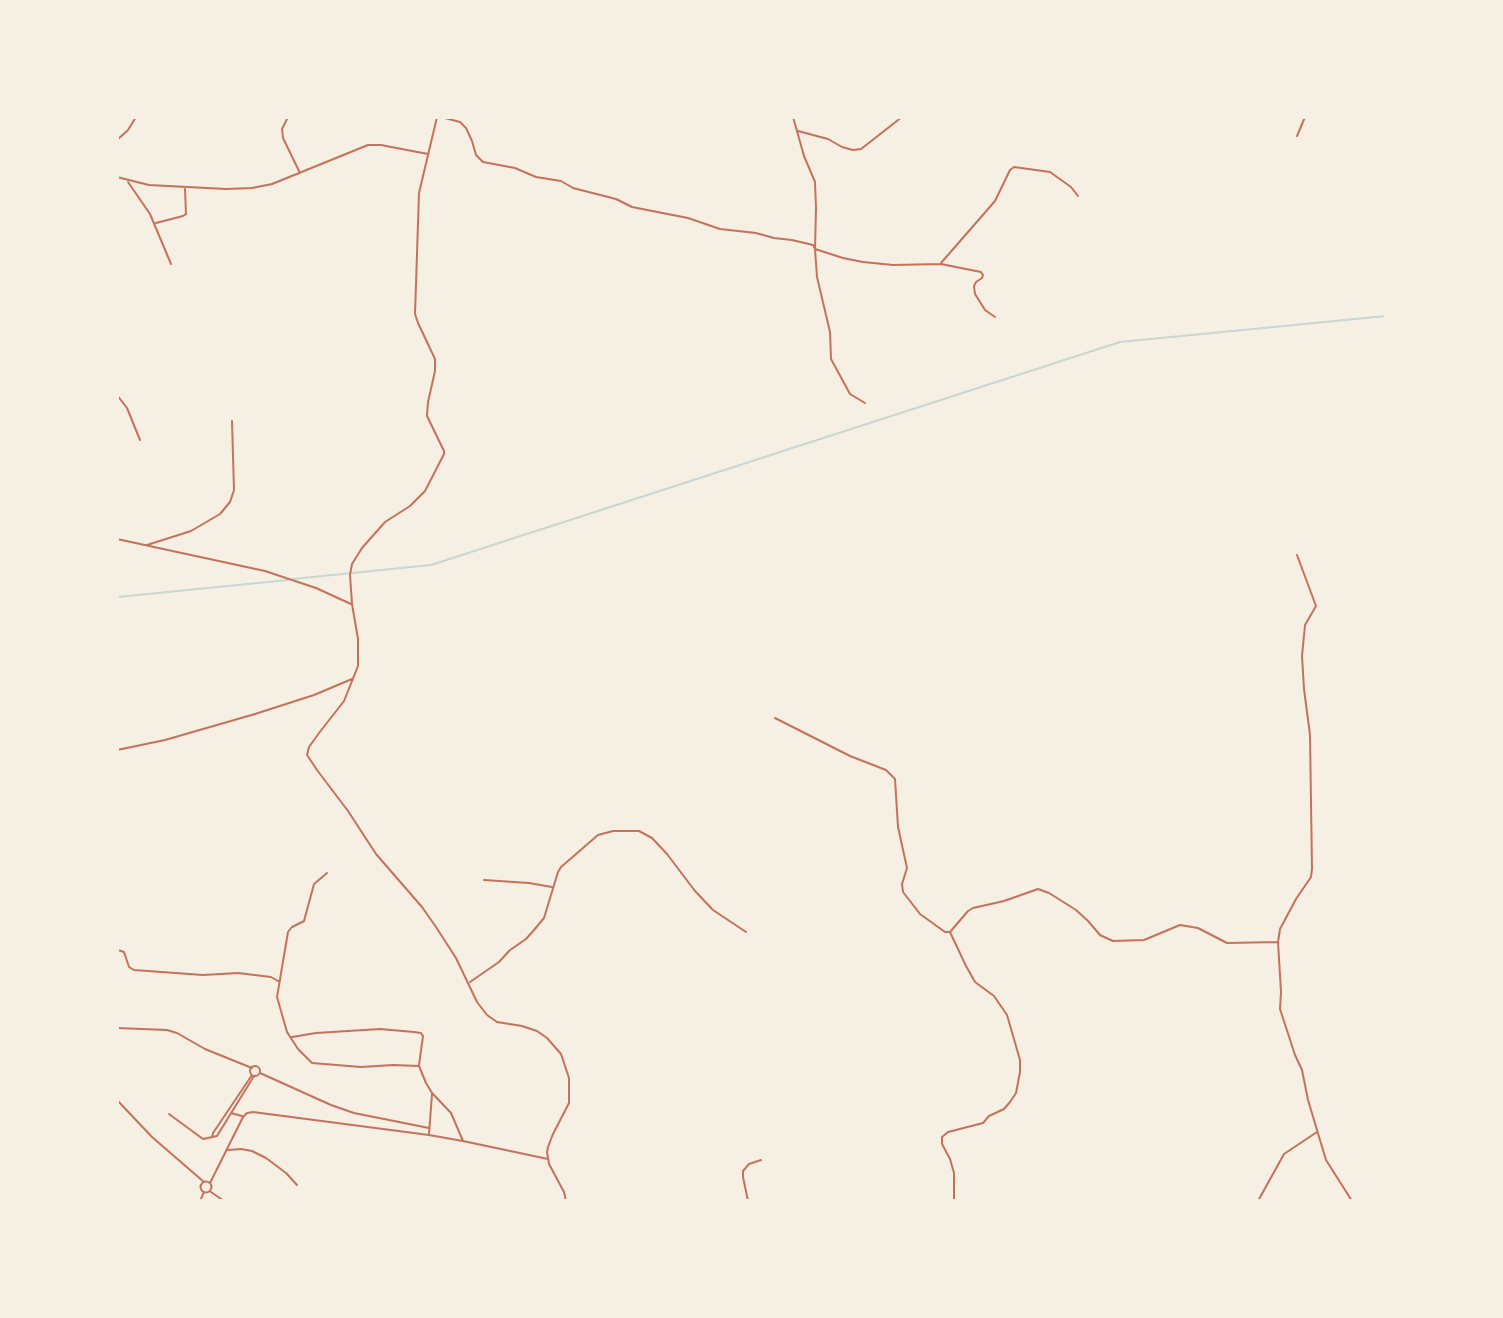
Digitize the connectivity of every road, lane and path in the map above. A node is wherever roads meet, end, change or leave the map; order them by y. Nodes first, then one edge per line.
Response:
1 (136, 117) edge
2 (288, 117) edge
3 (436, 117) edge
4 (441, 117) edge
5 (793, 117) edge
6 (902, 117) edge
7 (1305, 117) edge
8 (796, 131) junction
9 (1297, 136) dead end
10 (117, 140) edge
11 (428, 154) junction
12 (299, 172) junction
13 (117, 177) edge
14 (127, 180) junction
15 (185, 186) junction
16 (1078, 196) dead end
17 (155, 223) junction
18 (815, 249) junction
19 (171, 264) dead end
20 (941, 264) junction
21 (995, 317) dead end
22 (117, 396) edge
23 (865, 402) dead end
24 (232, 421) dead end
25 (140, 440) dead end
26 (117, 539) edge
27 (146, 546) junction
28 (1297, 555) dead end
29 (352, 604) junction
30 (353, 678) junction
31 (775, 718) dead end
32 (117, 750) edge
33 (327, 873) dead end
34 (484, 880) dead end
35 (553, 887) junction
36 (746, 932) dead end
37 (950, 932) junction
38 (1278, 942) junction
39 (118, 950) edge
40 (279, 982) junction
41 (469, 983) junction
42 (117, 1028) edge
43 (290, 1038) junction
44 (419, 1066) junction
45 (252, 1068) junction
46 (260, 1073) junction
47 (253, 1075) junction
48 (432, 1093) junction
49 (117, 1100) edge
50 (231, 1113) junction
51 (169, 1114) dead end
52 (243, 1117) junction
53 (429, 1128) junction
54 (1318, 1131) junction
55 (429, 1135) junction
56 (211, 1138) junction
57 (463, 1140) junction
58 (227, 1150) junction
59 (548, 1159) junction
60 (761, 1160) dead end
61 (204, 1182) junction
62 (210, 1183) junction
63 (297, 1185) dead end
64 (210, 1191) junction
65 (204, 1192) junction
66 (200, 1201) edge
67 (224, 1201) edge
68 (566, 1201) edge
69 (748, 1201) edge
70 (954, 1201) edge
71 (1258, 1201) edge
72 (1352, 1201) edge

1 - 10 street
2 - 12 street
3 - 11 street
4 - 18 street
5 - 8 street
6 - 8 street
7 - 9 street
8 - 18 street
11 - 12 street
11 - 29 street
12 - 15 street
13 - 14 street
14 - 15 street
14 - 17 street
15 - 17 street
16 - 20 street
17 - 19 street
18 - 20 street
18 - 23 street
20 - 21 street
22 - 25 street
24 - 27 street
26 - 27 street
27 - 29 street
28 - 38 street
29 - 30 street
30 - 32 street
30 - 41 street
31 - 37 street
33 - 40 street
34 - 35 street
35 - 36 street
35 - 41 street
37 - 38 street
37 - 70 street
38 - 54 street
39 - 40 street
40 - 43 street
41 - 59 street
42 - 45 street
43 - 44 street
43 - 44 street
44 - 48 street
45 - 46 street
45 - 47 street
46 - 47 street
46 - 53 street
47 - 50 street
47 - 56 street
48 - 53 street
48 - 57 street
49 - 61 street
50 - 52 street
50 - 56 street
51 - 56 street
52 - 55 street
52 - 58 street
53 - 55 street
54 - 71 street
54 - 72 street
55 - 57 street
57 - 59 street
58 - 62 street
58 - 63 street
59 - 68 street
60 - 69 street
61 - 62 street
61 - 65 street
62 - 64 street
64 - 65 street
64 - 67 street
65 - 66 street

